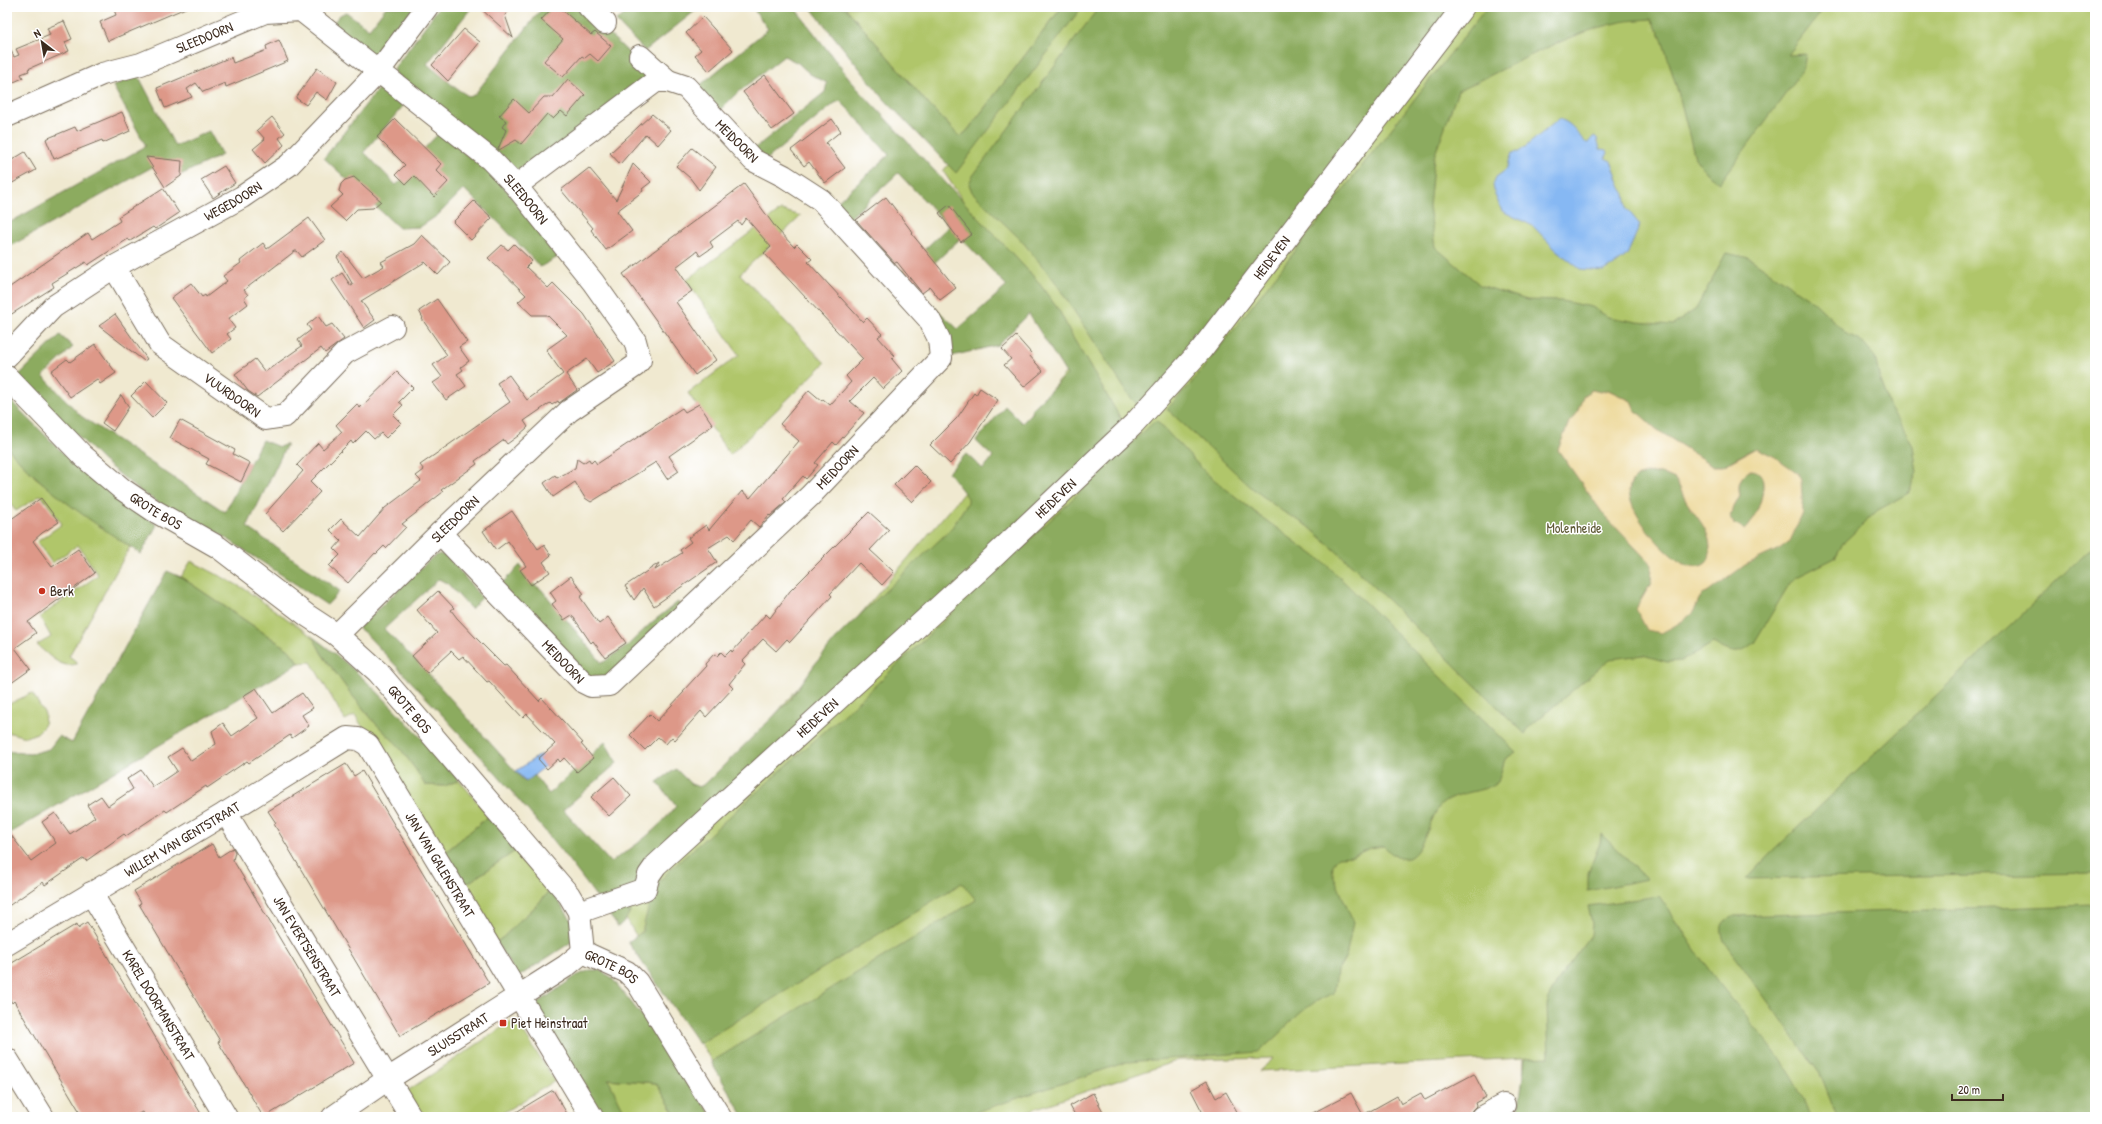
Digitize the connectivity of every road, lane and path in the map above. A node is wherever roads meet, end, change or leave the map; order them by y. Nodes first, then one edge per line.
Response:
1 (427, 7) edge
2 (589, 7) edge
3 (1463, 7) edge
4 (605, 23) dead end
5 (640, 56) dead end
6 (378, 72) junction
7 (668, 81) junction
8 (7, 116) edge
9 (516, 186) junction
10 (114, 267) junction
11 (393, 327) dead end
12 (7, 356) edge
13 (7, 377) edge
14 (440, 533) junction
15 (337, 635) junction
16 (358, 739) joint
17 (226, 813) junction
18 (90, 893) junction
19 (579, 912) junction
20 (7, 944) edge
21 (584, 952) junction
22 (517, 995) junction
23 (7, 1059) edge
24 (388, 1079) junction
25 (1504, 1105) dead end
26 (42, 1117) edge
27 (226, 1117) edge
28 (333, 1117) edge
29 (411, 1117) edge
30 (592, 1117) edge
31 (720, 1117) edge
32 (1482, 1117) edge

1 - 6 street, WEGEDOORN
2 - 4 street
3 - 19 street, HEIDEVEN
5 - 7 street, MEIDOORN
6 - 8 street, SLEEDOORN
6 - 9 street, SLEEDOORN
6 - 10 street, WEGEDOORN
7 - 9 street
7 - 14 street, MEIDOORN
9 - 14 street, SLEEDOORN
10 - 11 street, VUURDOORN
10 - 12 street, WEGEDOORN
13 - 15 street, GROTE BOS
14 - 15 street, SLEEDOORN
15 - 19 street, GROTE BOS
16 - 17 street, WILLEM VAN GENTSTRAAT
16 - 22 street, JAN VAN GALENSTRAAT
17 - 18 street, WILLEM VAN GENTSTRAAT
17 - 24 street, JAN EVERTSENSTRAAT
18 - 20 street, WILLEM VAN GENTSTRAAT
18 - 27 street, KAREL DOORMANSTRAAT
19 - 21 street, GROTE BOS
21 - 22 street, SLUISSTRAAT
21 - 31 street, GROTE BOS
22 - 24 street, SLUISSTRAAT
22 - 30 street
23 - 26 street
24 - 28 street, SLUISSTRAAT
24 - 29 street, JAN EVERTSENSTRAAT
25 - 32 street

